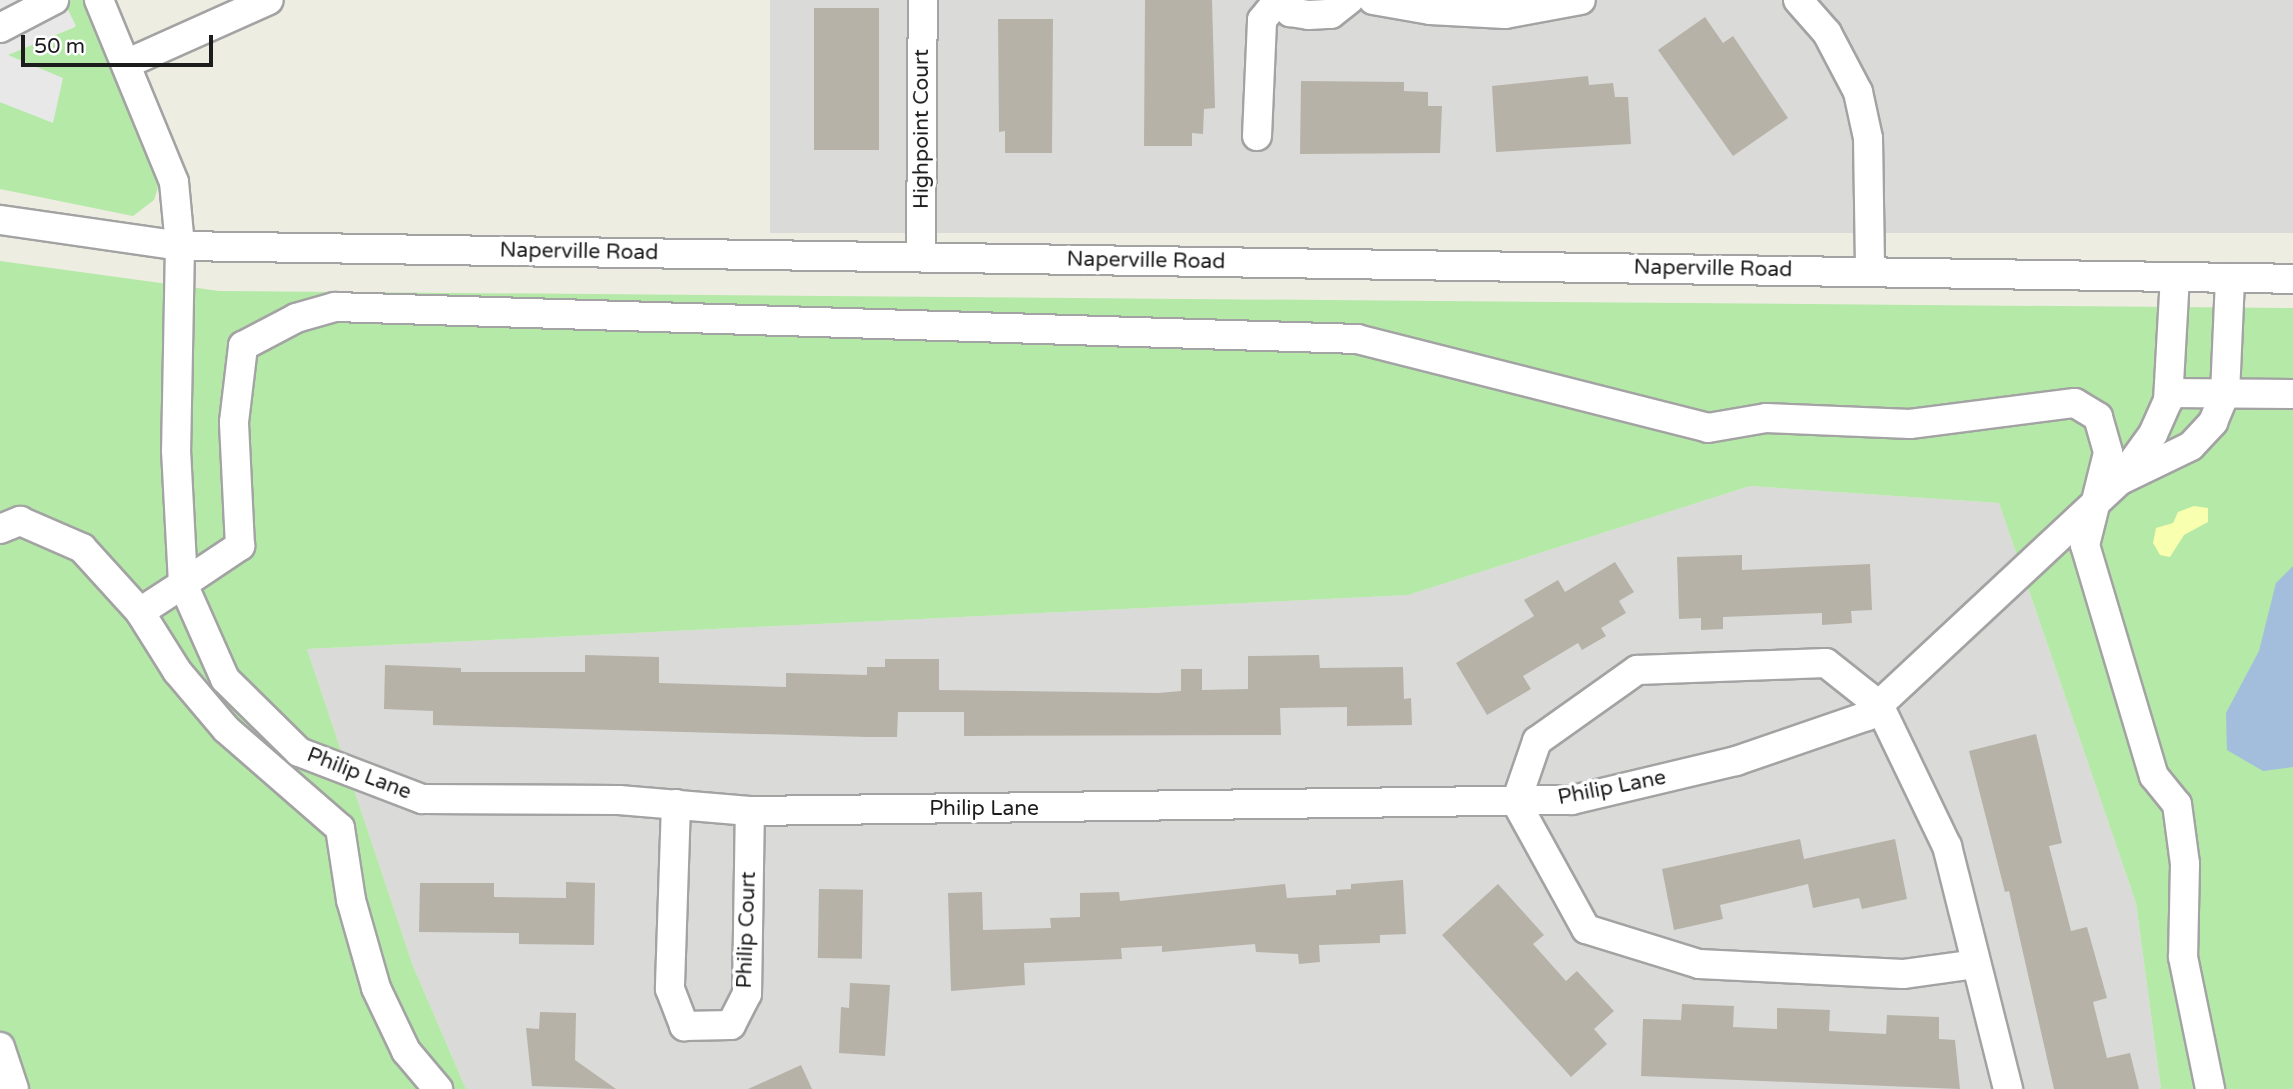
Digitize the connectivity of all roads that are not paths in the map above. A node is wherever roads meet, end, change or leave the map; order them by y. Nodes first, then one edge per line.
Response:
1 (54, 0) edge
2 (99, 0) edge
3 (269, 0) edge
4 (923, 0) edge
5 (1279, 0) edge
6 (1349, 0) edge
7 (1373, 0) edge
8 (1581, 0) edge
9 (1798, 0) edge
10 (0, 28) edge
11 (128, 63) junction
12 (1257, 136) dead end
13 (0, 220) edge
14 (180, 246) junction
15 (921, 257) junction
16 (1870, 271) junction
17 (2175, 277) junction
18 (2230, 278) junction
19 (2293, 279) edge
20 (2170, 393) junction
21 (2225, 394) junction
22 (2293, 394) edge
23 (2119, 481) junction
24 (2096, 505) junction
25 (0, 528) edge
26 (183, 584) junction
27 (140, 612) junction
28 (1880, 705) junction
29 (1516, 802) junction
30 (676, 804) junction
31 (750, 811) junction
32 (1976, 964) junction
33 (0, 1047) edge
34 (14, 1089) edge
35 (438, 1089) edge
36 (2008, 1089) edge
37 (2210, 1089) edge

1 - 10 street
2 - 11 street, Philip Lane
3 - 11 street
4 - 15 street, Highpoint Court
5 - 6 street
5 - 12 street
7 - 8 street
9 - 16 street
11 - 14 street, Philip Lane
13 - 14 street, Naperville Road
14 - 15 street, Naperville Road
14 - 26 street, Philip Lane
15 - 16 street, Naperville Road
16 - 17 street, Naperville Road
17 - 18 street, Naperville Road
17 - 20 street, Philip Lane
18 - 19 street, Naperville Road
18 - 21 street, Philip Lane
20 - 21 street
20 - 23 street, Philip Lane
21 - 22 street
21 - 23 street, Philip Lane
23 - 24 street, Philip Lane
24 - 26 street
24 - 28 street, Philip Lane
24 - 37 street
25 - 27 street
26 - 27 street
26 - 30 street, Philip Lane
27 - 35 street
28 - 29 street, Philip Lane
28 - 29 street
28 - 32 street
29 - 31 street, Philip Lane
29 - 32 street
30 - 31 street, Philip Lane
30 - 31 street, Philip Court
32 - 36 street
33 - 34 street

